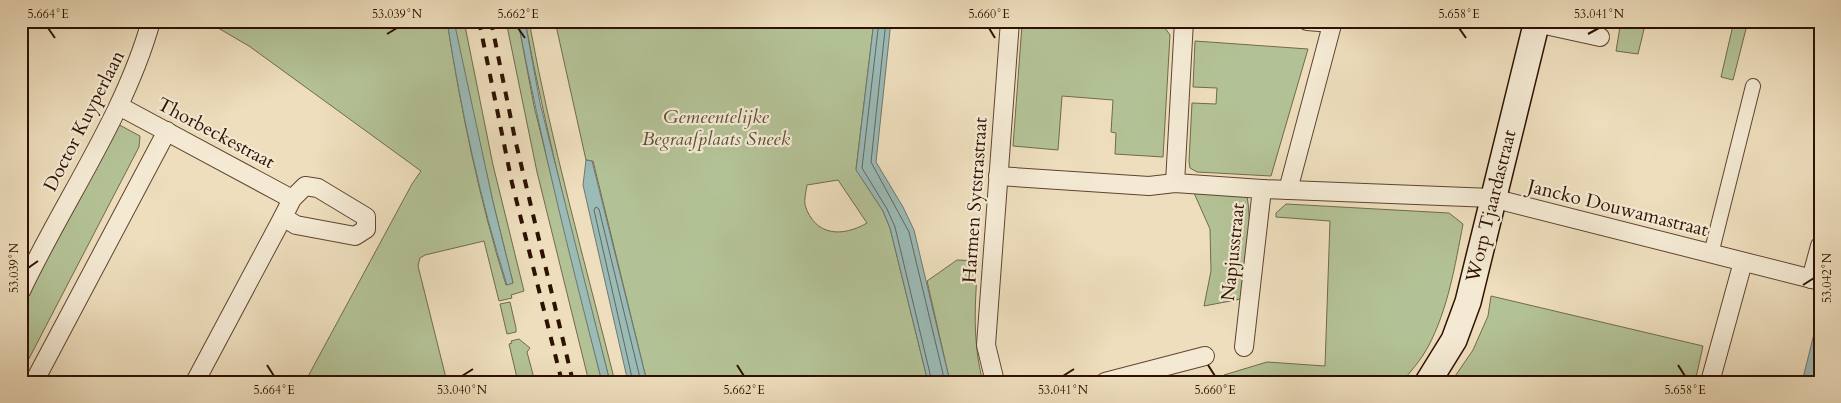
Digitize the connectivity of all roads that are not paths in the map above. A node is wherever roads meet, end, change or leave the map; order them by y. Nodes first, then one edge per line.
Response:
1 (151, 21) edge
2 (1010, 21) edge
3 (1184, 21) edge
4 (1307, 21) edge
5 (1333, 22) edge
6 (1536, 22) edge
7 (1600, 38) dead end
8 (1753, 86) dead end
9 (118, 106) junction
10 (167, 131) junction
11 (998, 176) junction
12 (1175, 183) junction
13 (1262, 189) junction
14 (1288, 190) junction
15 (1492, 198) junction
16 (292, 199) junction
17 (283, 217) junction
18 (1820, 246) edge
19 (1711, 254) junction
20 (1743, 262) junction
21 (26, 269) edge
22 (1815, 280) edge
23 (21, 291) edge
24 (1244, 346) dead end
25 (1205, 356) dead end
26 (34, 382) edge
27 (195, 382) edge
28 (995, 382) edge
29 (1105, 382) edge
30 (1428, 382) edge
31 (1710, 382) edge

1 - 9 street, Doctor Kuyperlaan
2 - 11 street, Harmen Sytstrastraat
3 - 12 street
4 - 5 street
5 - 14 street
6 - 7 street, Worp Tjaardastraat
6 - 15 main road, Worp Tjaardastraat
8 - 19 street
9 - 10 street, Thorbeckestraat
9 - 21 street, Doctor Kuyperlaan
10 - 16 street, Thorbeckestraat
10 - 26 street
11 - 12 street, Napjusstraat
11 - 28 street, Harmen Sytstrastraat
12 - 13 street, Napjusstraat
13 - 14 street, Jancko Douwamastraat
13 - 24 street, Napjusstraat
14 - 15 street, Jancko Douwamastraat
15 - 19 street, Jancko Douwamastraat
15 - 30 main road, Worp Tjaardastraat
16 - 17 street
16 - 17 street
17 - 27 street
18 - 22 street, Jancko Douwamastraat
19 - 20 street, Jancko Douwamastraat
20 - 22 street, Jancko Douwamastraat
20 - 31 street
21 - 23 street, Doctor Kuyperlaan
25 - 29 street

